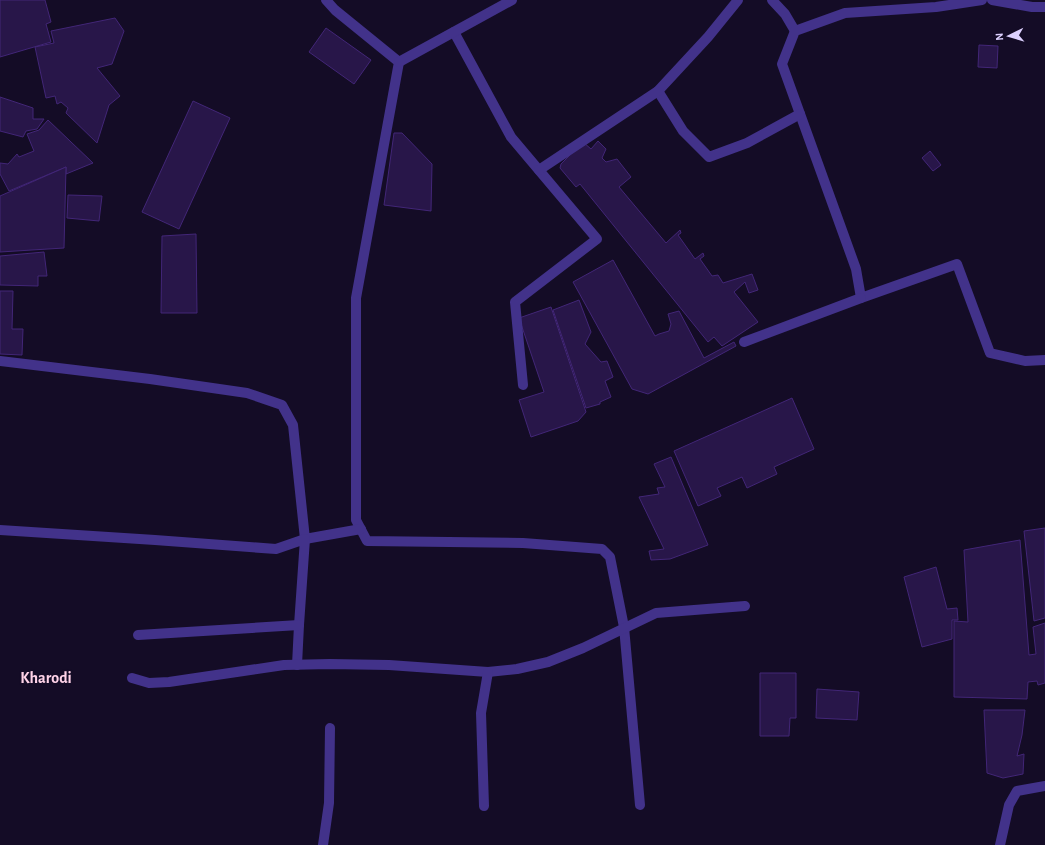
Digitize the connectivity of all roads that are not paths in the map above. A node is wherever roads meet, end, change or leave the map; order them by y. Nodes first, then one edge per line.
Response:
1 (326, 0) edge
2 (512, 0) edge
3 (738, 0) edge
4 (772, 0) edge
5 (982, 0) edge
6 (992, 0) edge
7 (1045, 7) edge
8 (795, 31) junction
9 (454, 32) junction
10 (399, 62) junction
11 (658, 91) junction
12 (800, 114) junction
13 (539, 170) junction
14 (861, 298) junction
15 (744, 342) dead end
16 (1045, 360) edge
17 (0, 361) edge
18 (523, 385) dead end
19 (361, 529) junction
20 (0, 530) edge
21 (305, 539) junction
22 (745, 606) dead end
23 (299, 625) junction
24 (624, 628) junction
25 (138, 636) dead end
26 (298, 665) junction
27 (488, 672) junction
28 (132, 678) dead end
29 (330, 728) dead end
30 (1045, 786) edge
31 (640, 805) dead end
32 (484, 806) dead end
33 (323, 845) edge
34 (1000, 845) edge

1 - 10 street
2 - 9 street
3 - 11 street
4 - 8 street
5 - 8 street
6 - 7 street
8 - 12 street
9 - 10 street
9 - 13 street
10 - 19 street
11 - 12 street
11 - 13 street
12 - 14 street
13 - 18 street
14 - 15 street
14 - 16 street
17 - 21 street
19 - 21 street
19 - 24 street
20 - 21 street
21 - 23 street
22 - 24 street
23 - 25 street
23 - 26 street
24 - 27 street
24 - 31 street
26 - 27 street
26 - 28 street
27 - 32 street
29 - 33 street
30 - 34 street

